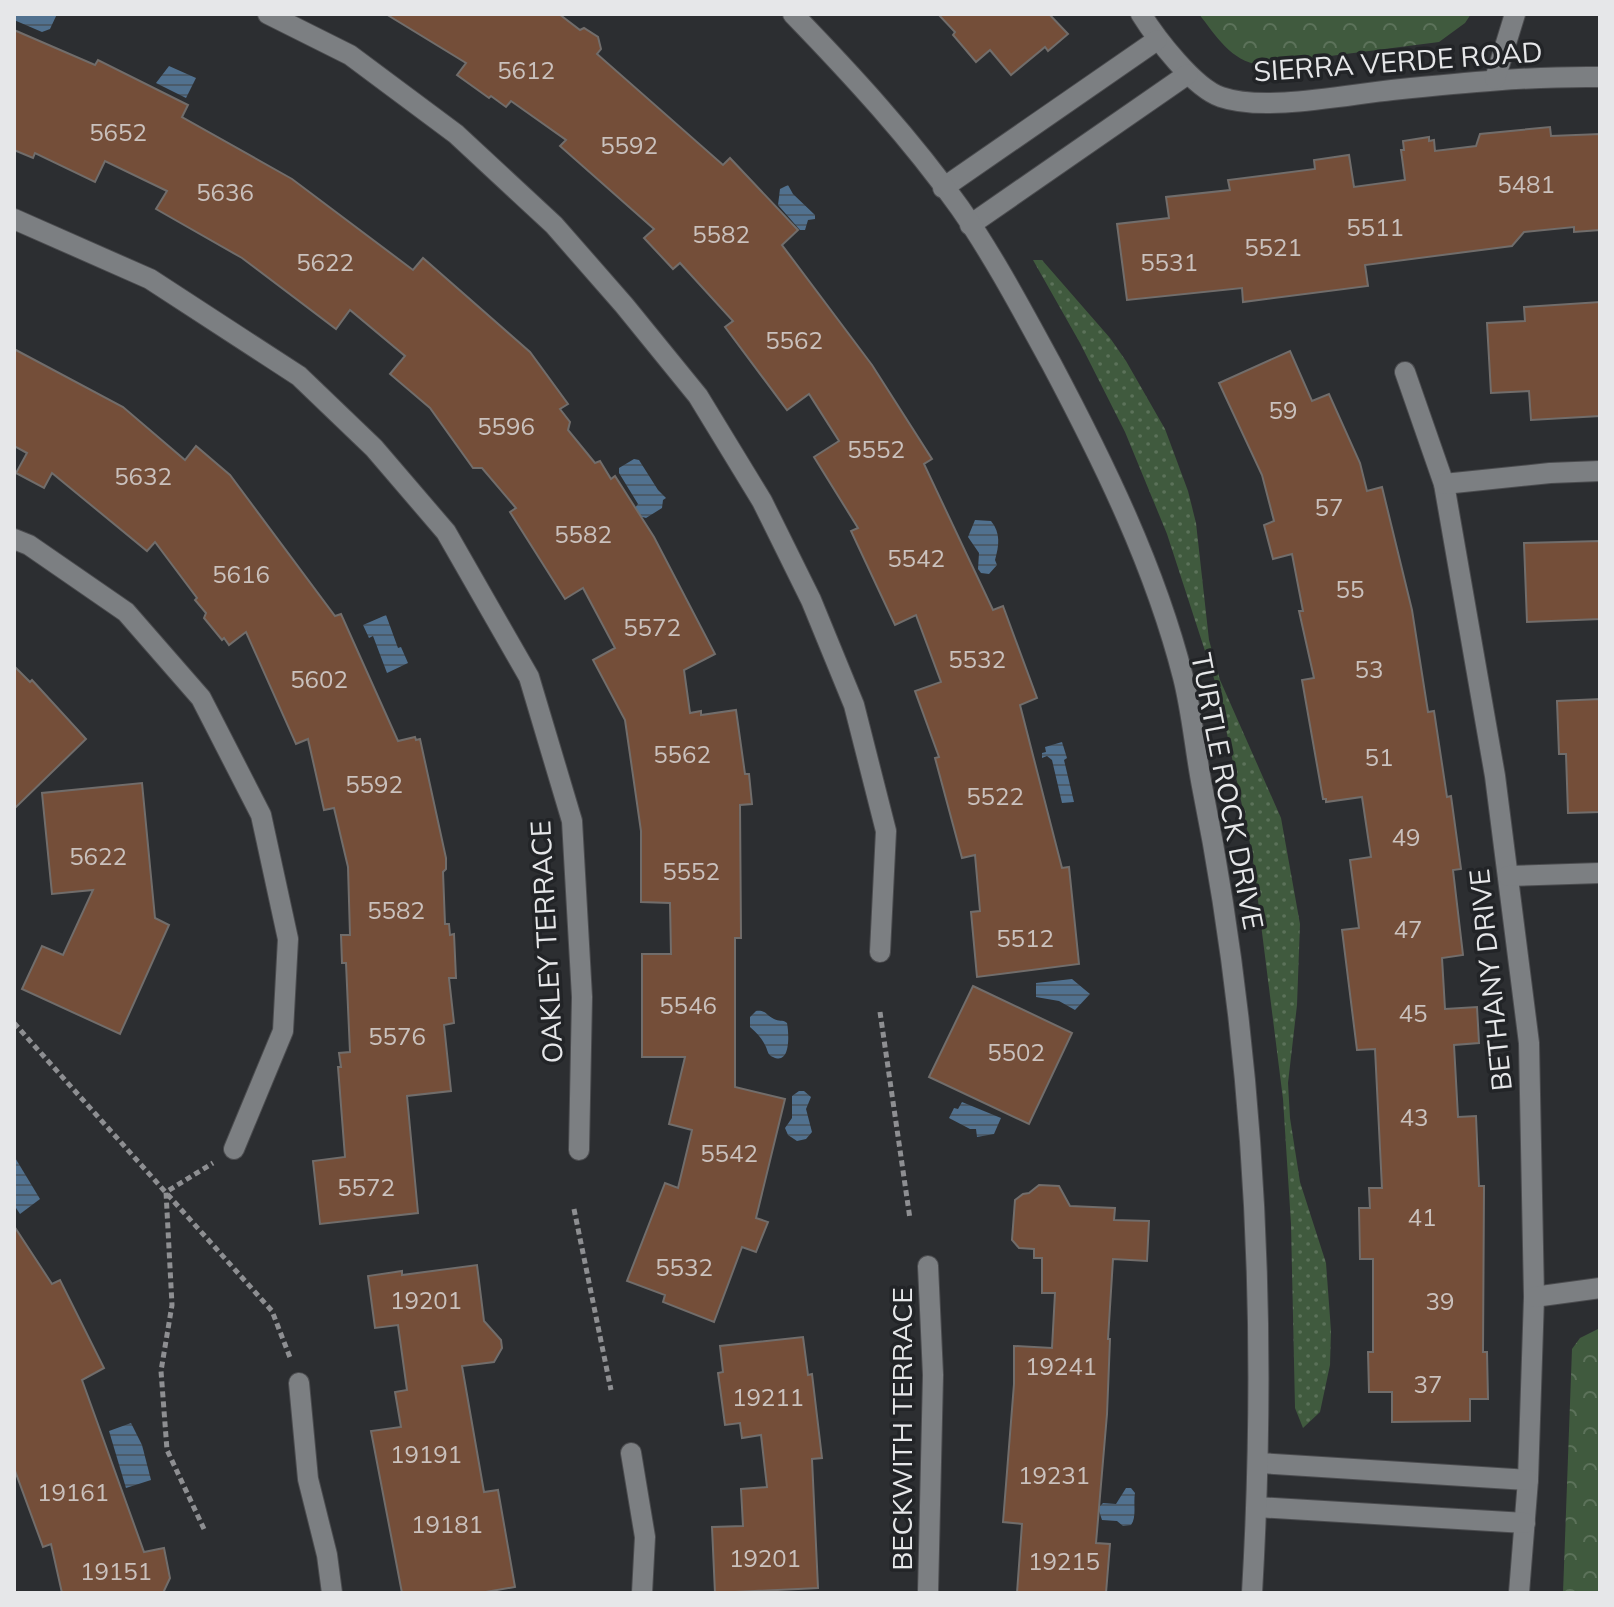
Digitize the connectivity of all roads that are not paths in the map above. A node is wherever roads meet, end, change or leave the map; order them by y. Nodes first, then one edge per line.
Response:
1 (268, 14) edge
2 (793, 14) edge
3 (1141, 14) edge
4 (1515, 14) edge
5 (1157, 40) junction
6 (1188, 74) junction
7 (1600, 77) edge
8 (1495, 79) junction
9 (943, 188) junction
10 (14, 219) edge
11 (970, 225) junction
12 (1405, 372) dead end
13 (1600, 471) edge
14 (1444, 484) junction
15 (14, 539) edge
16 (1600, 873) edge
17 (1508, 876) junction
18 (880, 952) dead end
19 (234, 1149) road end
20 (579, 1150) dead end
21 (928, 1266) dead end
22 (1600, 1288) edge
23 (1534, 1297) junction
24 (299, 1383) road end
25 (631, 1453) dead end
26 (1259, 1463) junction
27 (1528, 1480) junction
28 (1257, 1507) junction
29 (1525, 1523) junction
30 (332, 1593) edge
31 (642, 1593) edge
32 (928, 1593) edge
33 (1252, 1593) edge
34 (1519, 1593) edge

1 - 18 street
2 - 9 street, TURTLE ROCK DRIVE
3 - 5 street, SIERRA VERDE ROAD
4 - 8 street
5 - 6 street, SIERRA VERDE ROAD
5 - 9 street
6 - 8 street, SIERRA VERDE ROAD
6 - 11 street
7 - 8 street, SIERRA VERDE ROAD
9 - 11 street, TURTLE ROCK DRIVE
10 - 20 street, OAKLEY TERRACE
11 - 26 street, TURTLE ROCK DRIVE
12 - 14 street, BETHANY DRIVE
13 - 14 street
14 - 17 street, BETHANY DRIVE
15 - 19 street
16 - 17 street
17 - 23 street, BETHANY DRIVE
21 - 32 street, BECKWITH TERRACE
22 - 23 street
23 - 27 street, BETHANY DRIVE
24 - 30 street
25 - 31 street
26 - 27 street
26 - 28 street, TURTLE ROCK DRIVE
27 - 29 street, BETHANY DRIVE
28 - 29 street
28 - 33 street, TURTLE ROCK DRIVE
29 - 34 street, BETHANY DRIVE

